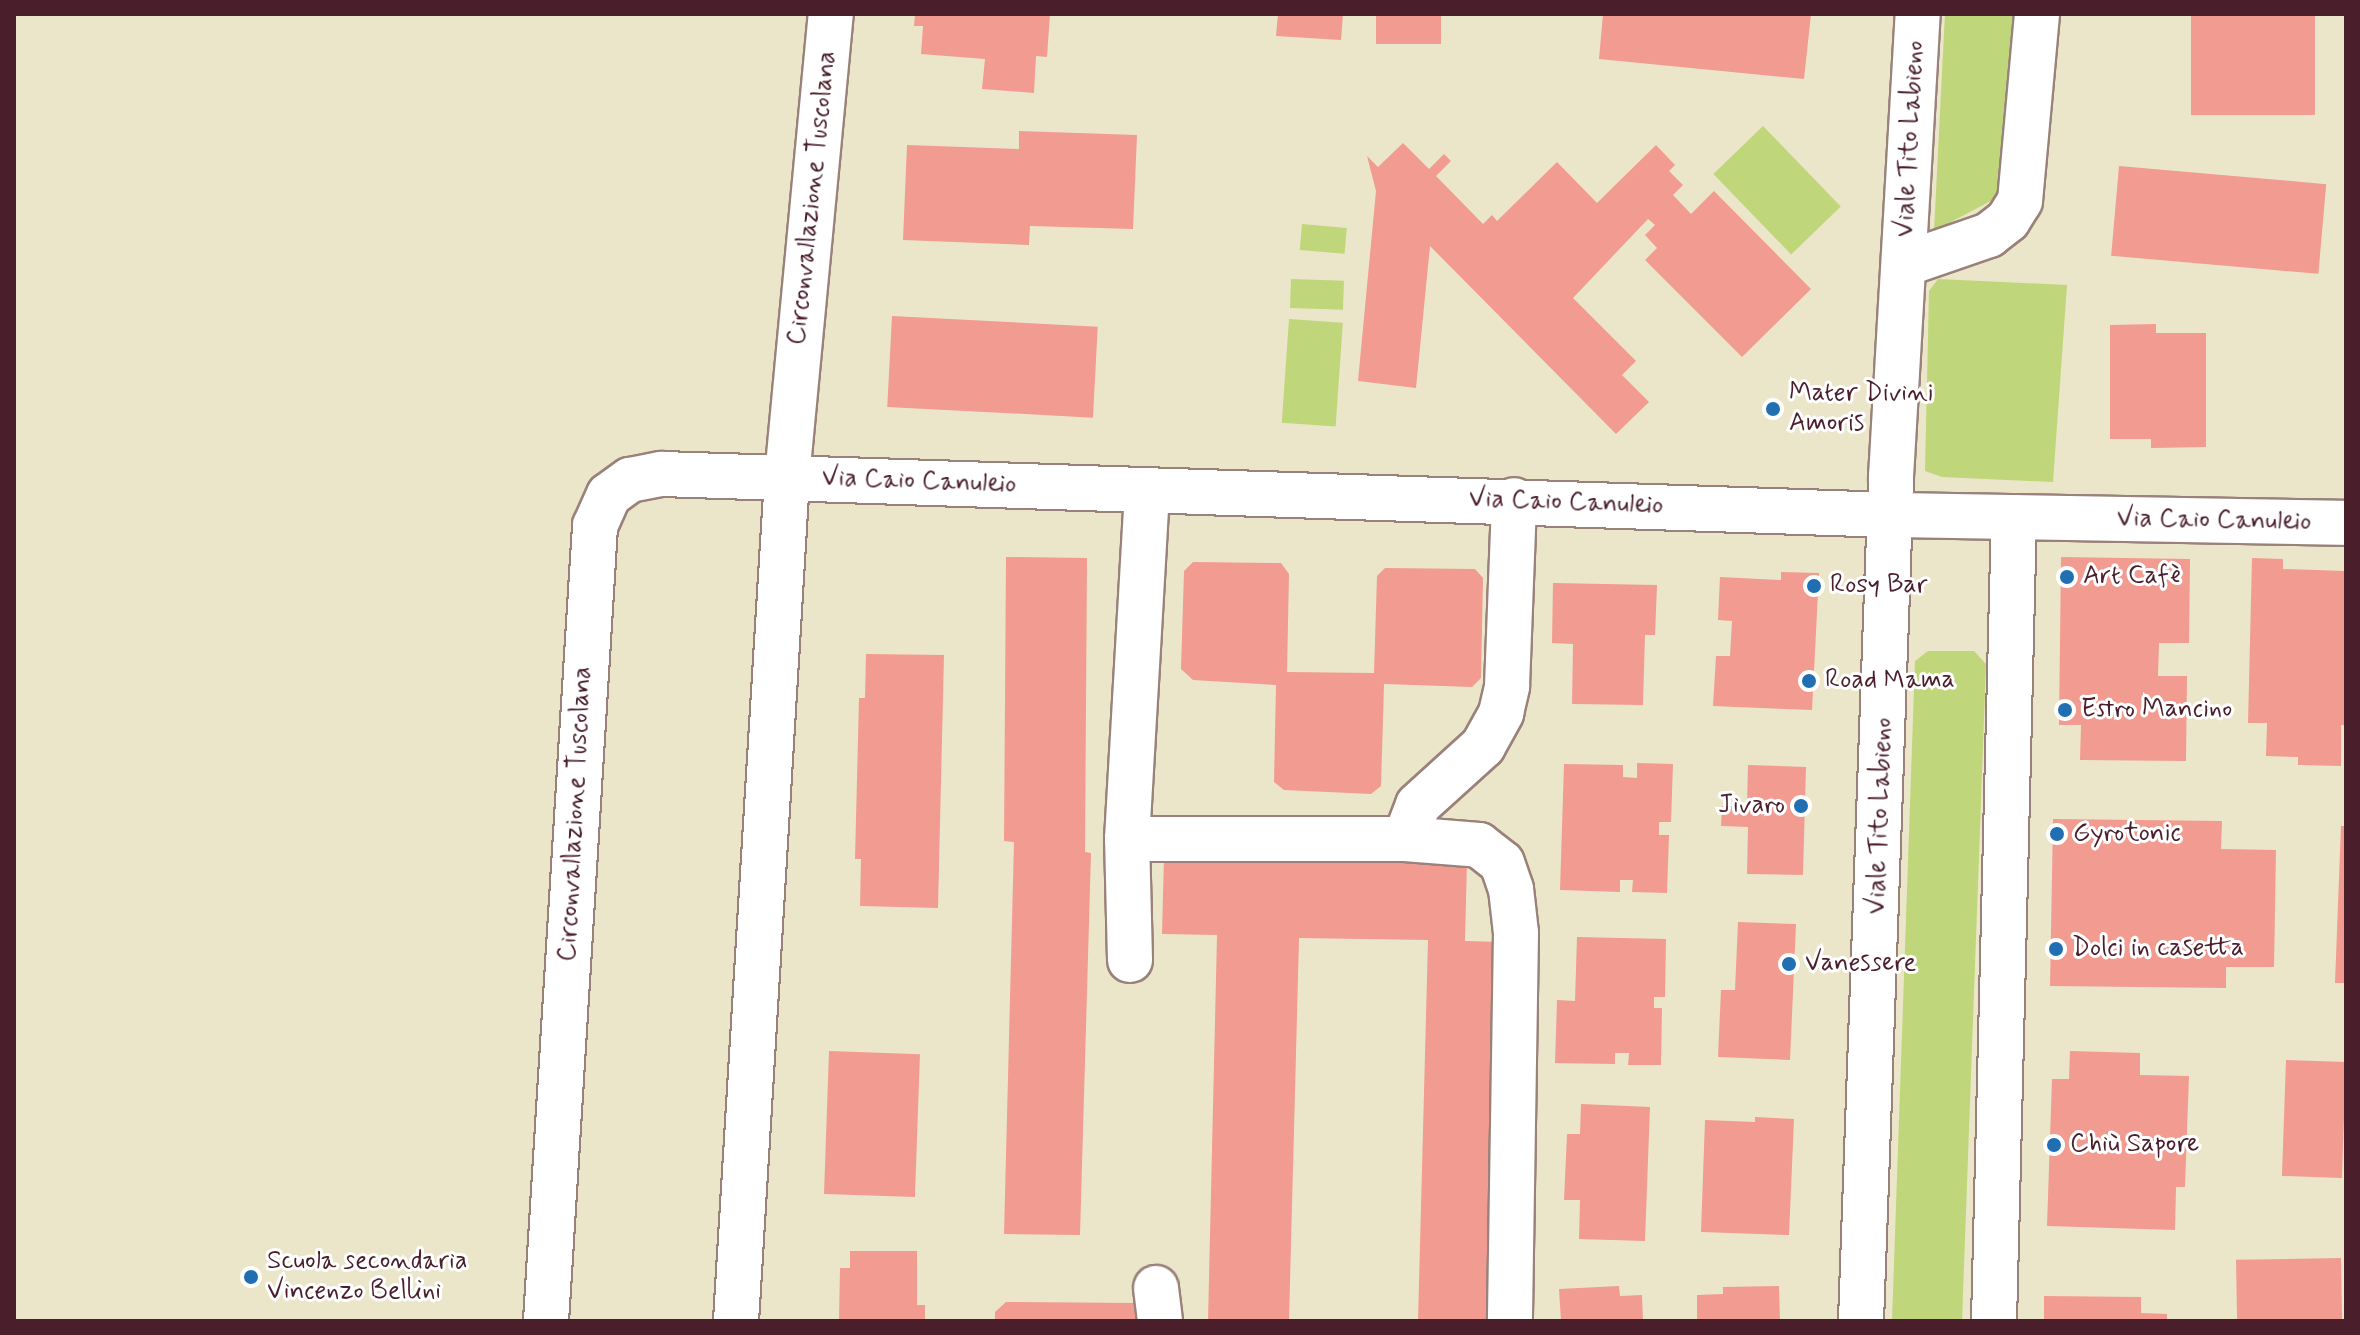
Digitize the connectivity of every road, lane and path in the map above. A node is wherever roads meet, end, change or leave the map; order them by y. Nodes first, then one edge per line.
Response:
1 (831, 14) edge
2 (1918, 14) edge
3 (2037, 14) edge
4 (1905, 264) junction
5 (787, 477) junction
6 (1147, 492) junction
7 (1514, 500) junction
8 (1890, 515) junction
9 (2014, 517) junction
10 (2346, 523) edge
11 (1127, 839) junction
12 (1405, 839) junction
13 (1130, 960) dead end
14 (546, 1321) edge
15 (736, 1321) edge
16 (1510, 1321) edge
17 (1861, 1321) edge
18 (1994, 1321) edge

1 - 5 street, Circonvallazione Tuscolana
2 - 4 street, Viale Tito Labieno
3 - 4 street, Viale Tito Labieno
4 - 8 street, Viale Tito Labieno
5 - 6 street, Via Caio Canuleio
5 - 14 street, Circonvallazione Tuscolana
5 - 15 street, Circonvallazione Tuscolana
6 - 7 street, Via Caio Canuleio
6 - 11 street
7 - 8 street, Via Caio Canuleio
7 - 12 street
8 - 9 street, Via Caio Canuleio
8 - 17 street, Viale Tito Labieno
9 - 10 street, Via Caio Canuleio
9 - 18 street
11 - 12 street
11 - 13 street
12 - 16 street

